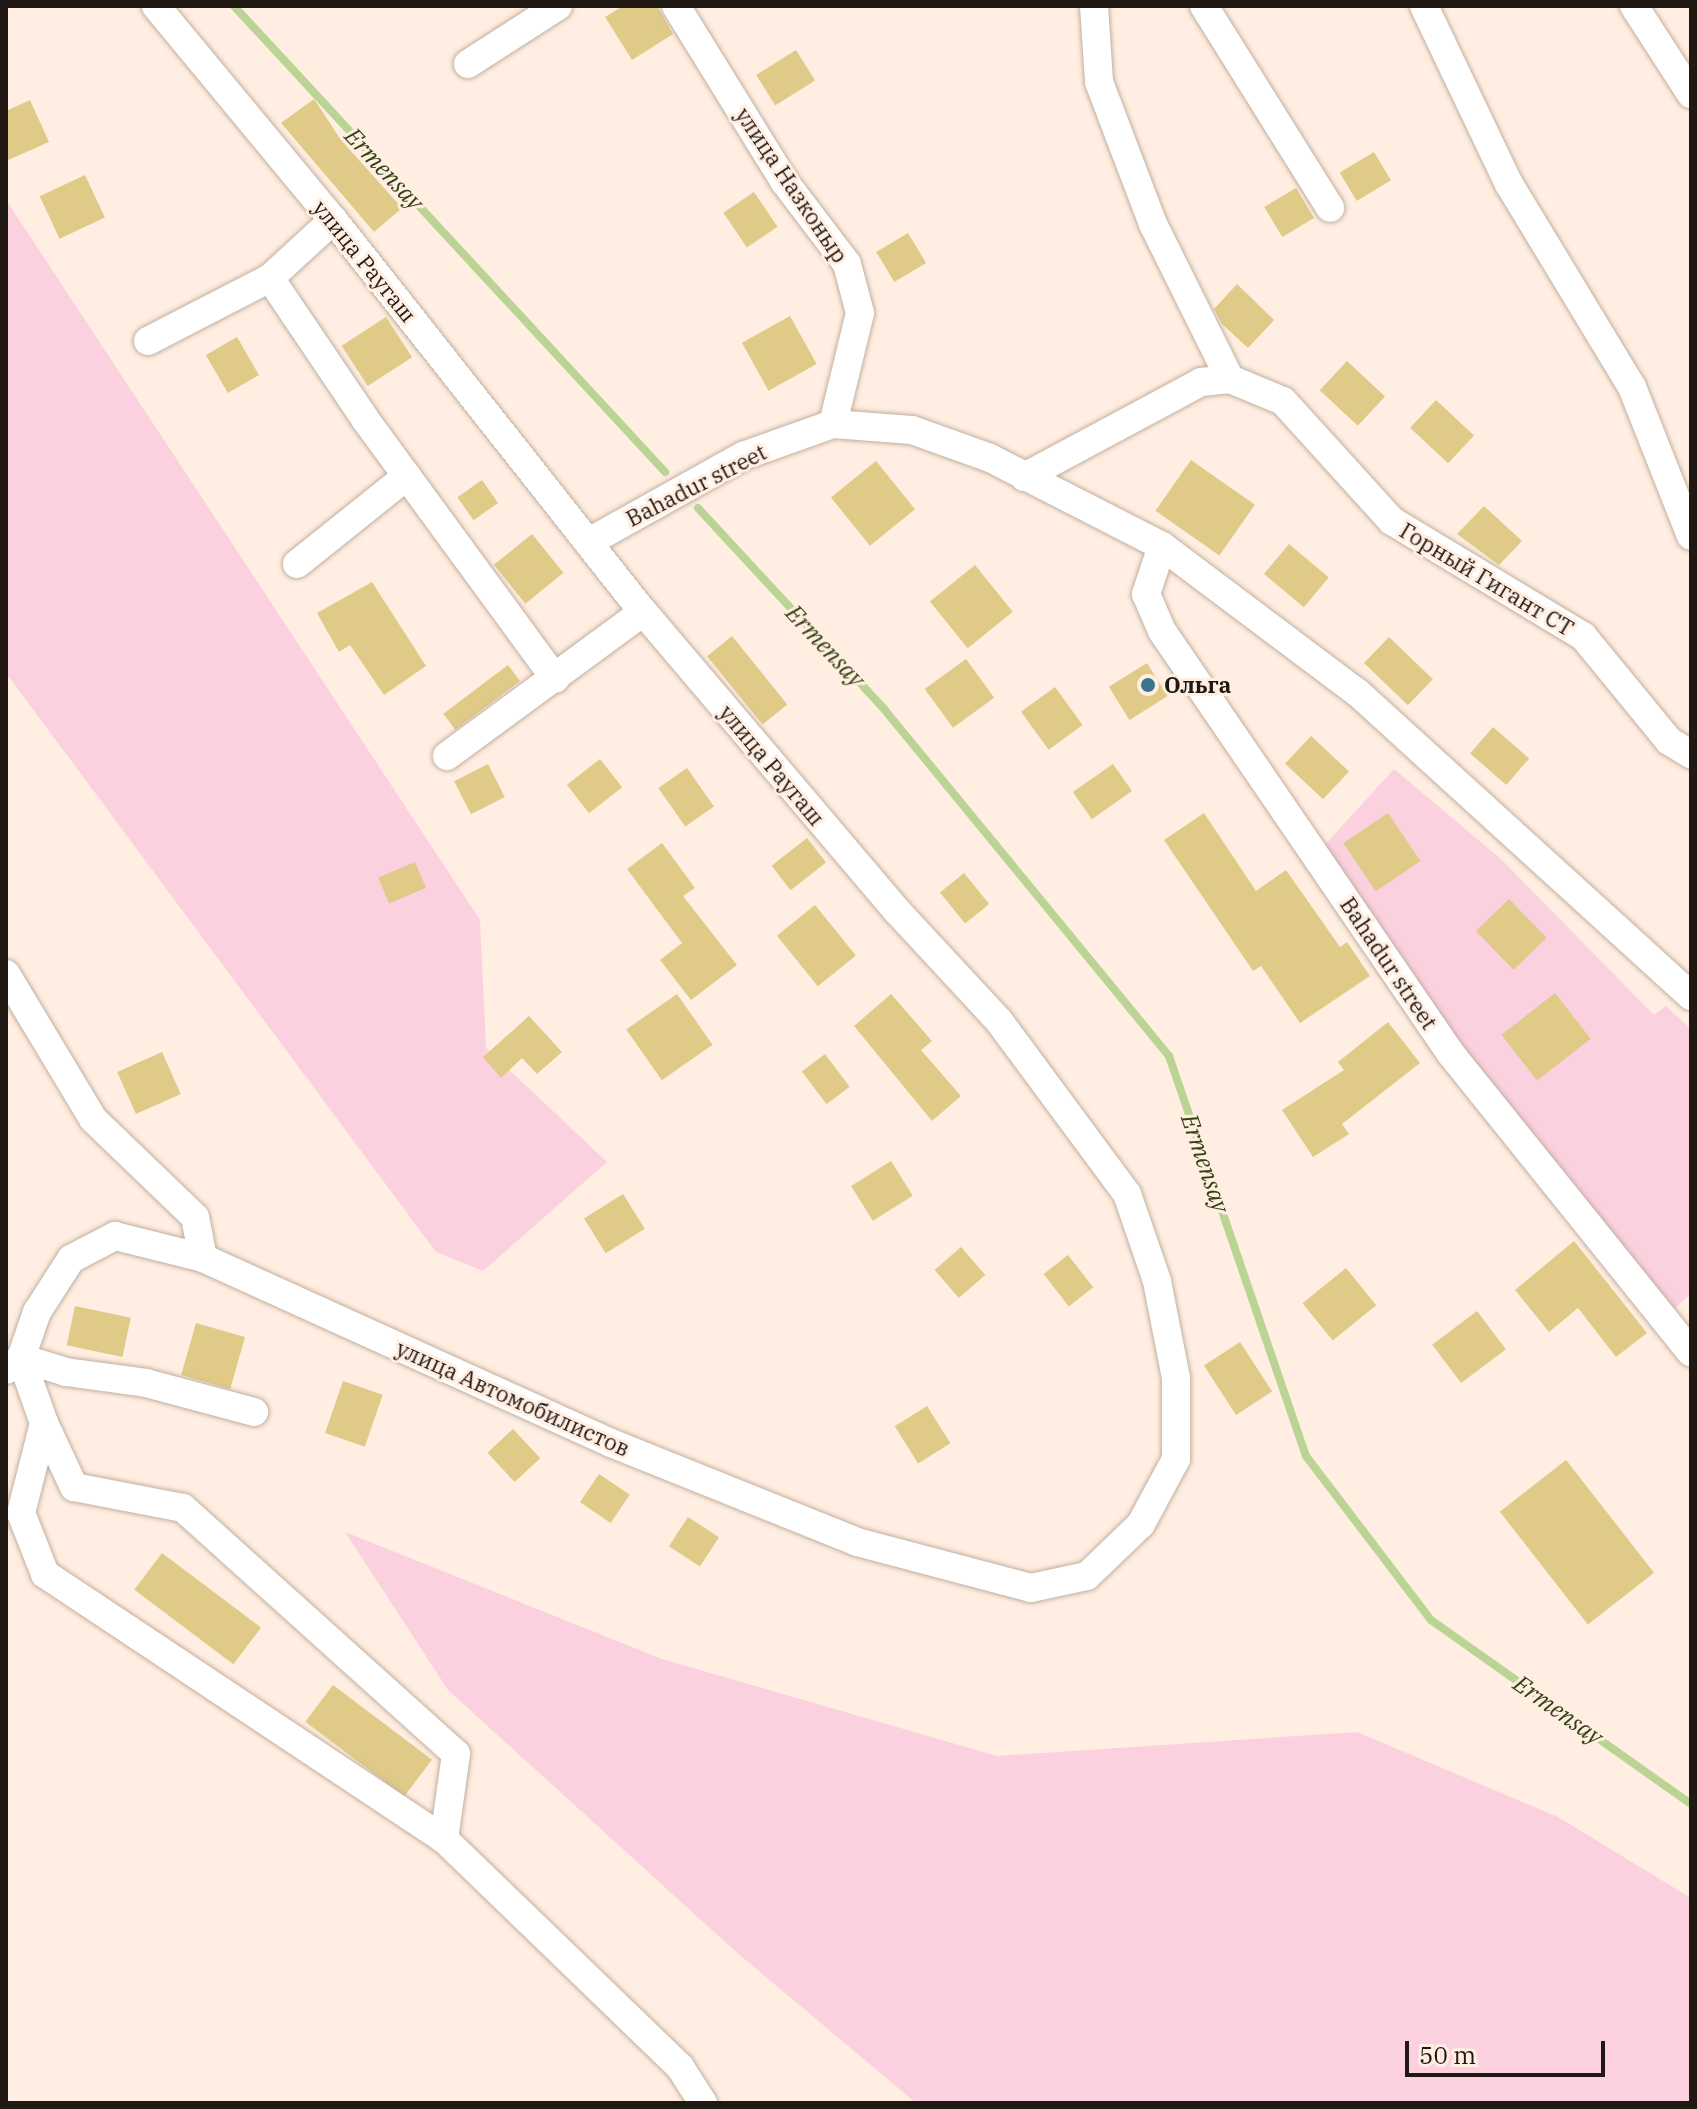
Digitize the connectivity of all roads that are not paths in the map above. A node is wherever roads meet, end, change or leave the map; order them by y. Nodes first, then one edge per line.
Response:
1 (156, 6) edge
2 (558, 6) edge
3 (676, 6) edge
4 (1094, 6) edge
5 (1204, 6) edge
6 (1424, 6) edge
7 (1634, 6) edge
8 (468, 64) dead end
9 (1691, 94) edge
10 (1330, 208) dead end
11 (333, 220) junction
12 (270, 278) junction
13 (148, 341) dead end
14 (1230, 379) junction
15 (833, 424) junction
16 (407, 476) junction
17 (1024, 477) junction
18 (1691, 536) edge
19 (589, 542) junction
20 (1162, 546) junction
21 (297, 564) dead end
22 (643, 612) junction
23 (555, 679) junction
24 (1691, 754) edge
25 (447, 756) dead end
26 (6, 974) edge
27 (1691, 996) edge
28 (203, 1258) junction
29 (1691, 1352) edge
30 (13, 1364) edge
31 (254, 1412) dead end
32 (44, 1423) junction
33 (1087, 1576) joint
34 (444, 1839) junction
35 (703, 2103) edge

1 - 11 street, улица Раугаш
2 - 8 street
3 - 15 street, улица Назконыр
4 - 14 street
5 - 10 street
6 - 18 street
7 - 9 street
11 - 12 street
11 - 19 street, улица Раугаш
12 - 13 street
12 - 16 street
14 - 17 street
14 - 24 street, Горный Гигант СТ
15 - 17 street, Bahadur street
15 - 19 street, Bahadur street
16 - 21 street
16 - 23 street
17 - 20 street, Bahadur street
19 - 22 street, улица Раугаш
20 - 27 street, Bahadur street
20 - 29 street, Bahadur street
22 - 23 street
22 - 33 street, улица Раугаш
23 - 25 street
26 - 28 street
28 - 30 street, улица Автомобилистов
28 - 33 street, улица Автомобилистов
30 - 31 street
30 - 32 street
32 - 34 street
32 - 34 street
34 - 35 street

